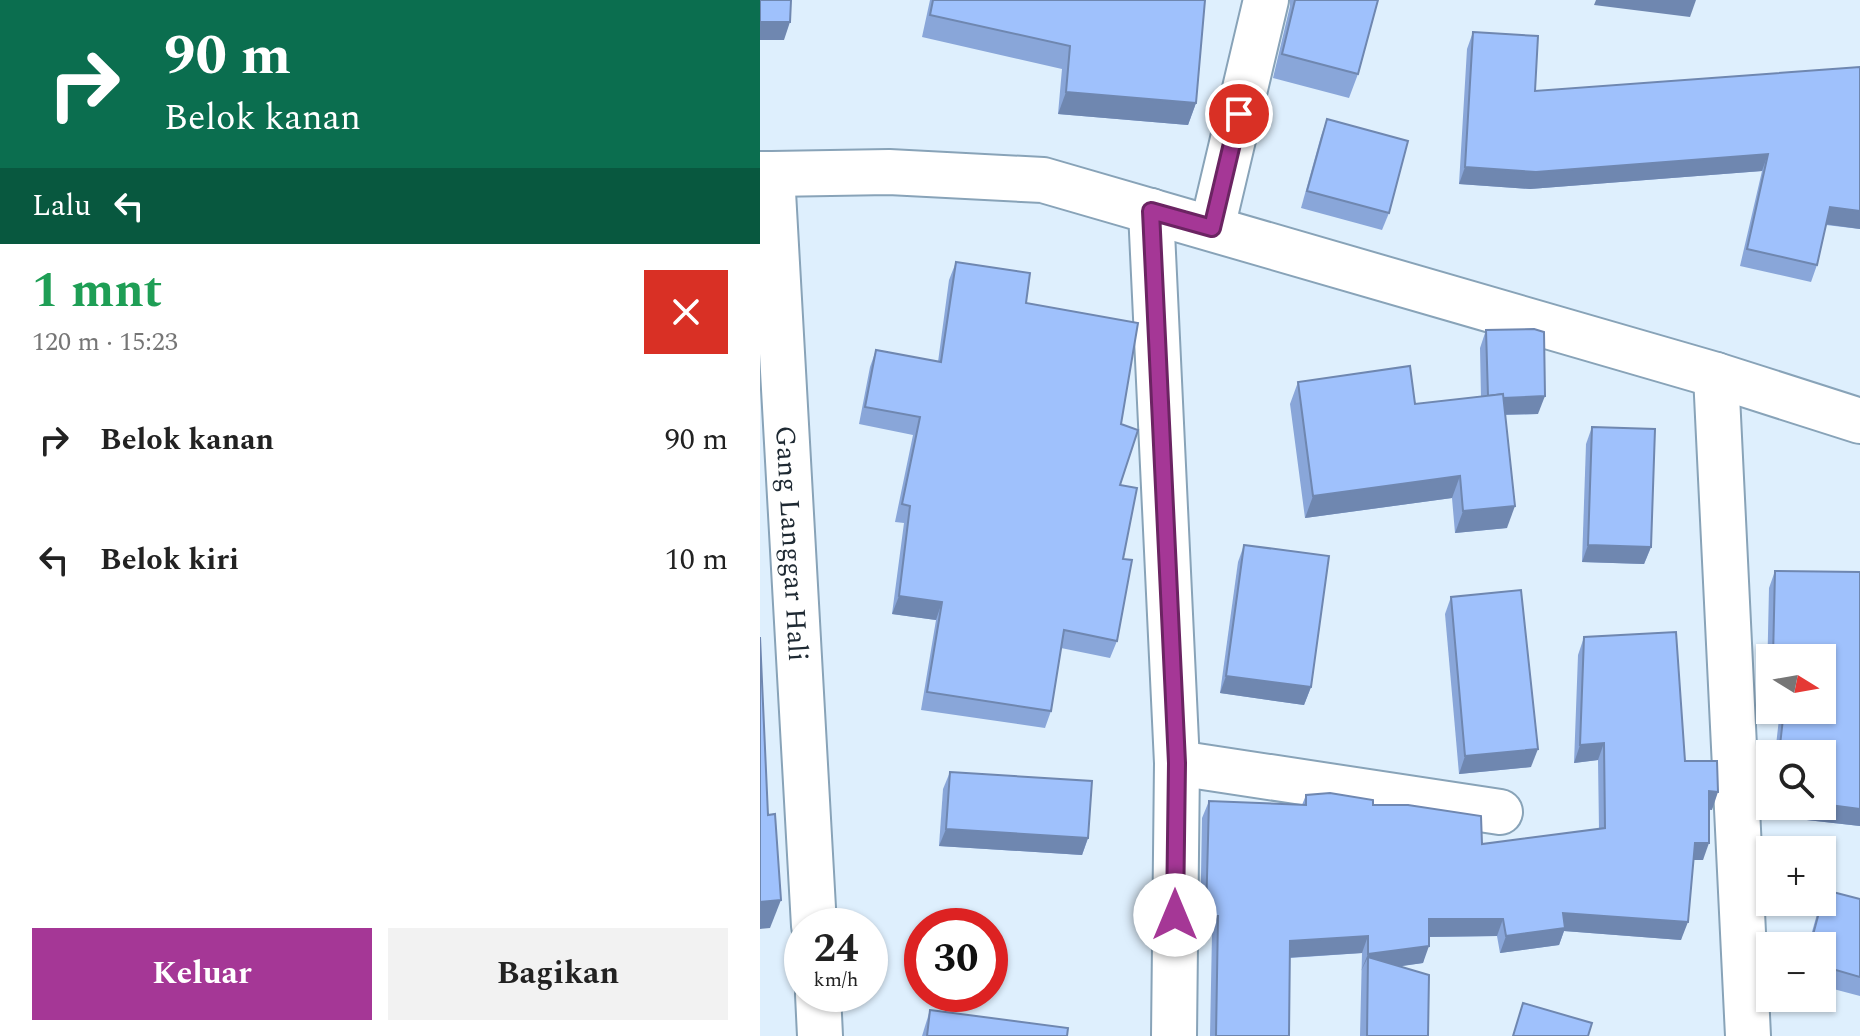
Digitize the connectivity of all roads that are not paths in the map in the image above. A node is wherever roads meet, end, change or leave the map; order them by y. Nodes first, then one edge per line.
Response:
1 (1266, 0) edge
2 (766, 174) edge
3 (1151, 211) junction
4 (1212, 228) junction
5 (1716, 375) junction
6 (1860, 421) edge
7 (1177, 763) junction
8 (1500, 812) dead end
9 (813, 908) edge
10 (819, 1012) edge
11 (820, 1036) edge
12 (1174, 1036) edge
13 (1748, 1036) edge

1 - 4 street
2 - 3 street
2 - 9 street, Gang Langgar Hali
3 - 4 street
3 - 7 street
4 - 5 street
5 - 6 street
5 - 13 street
7 - 8 street
7 - 12 street
10 - 11 street

